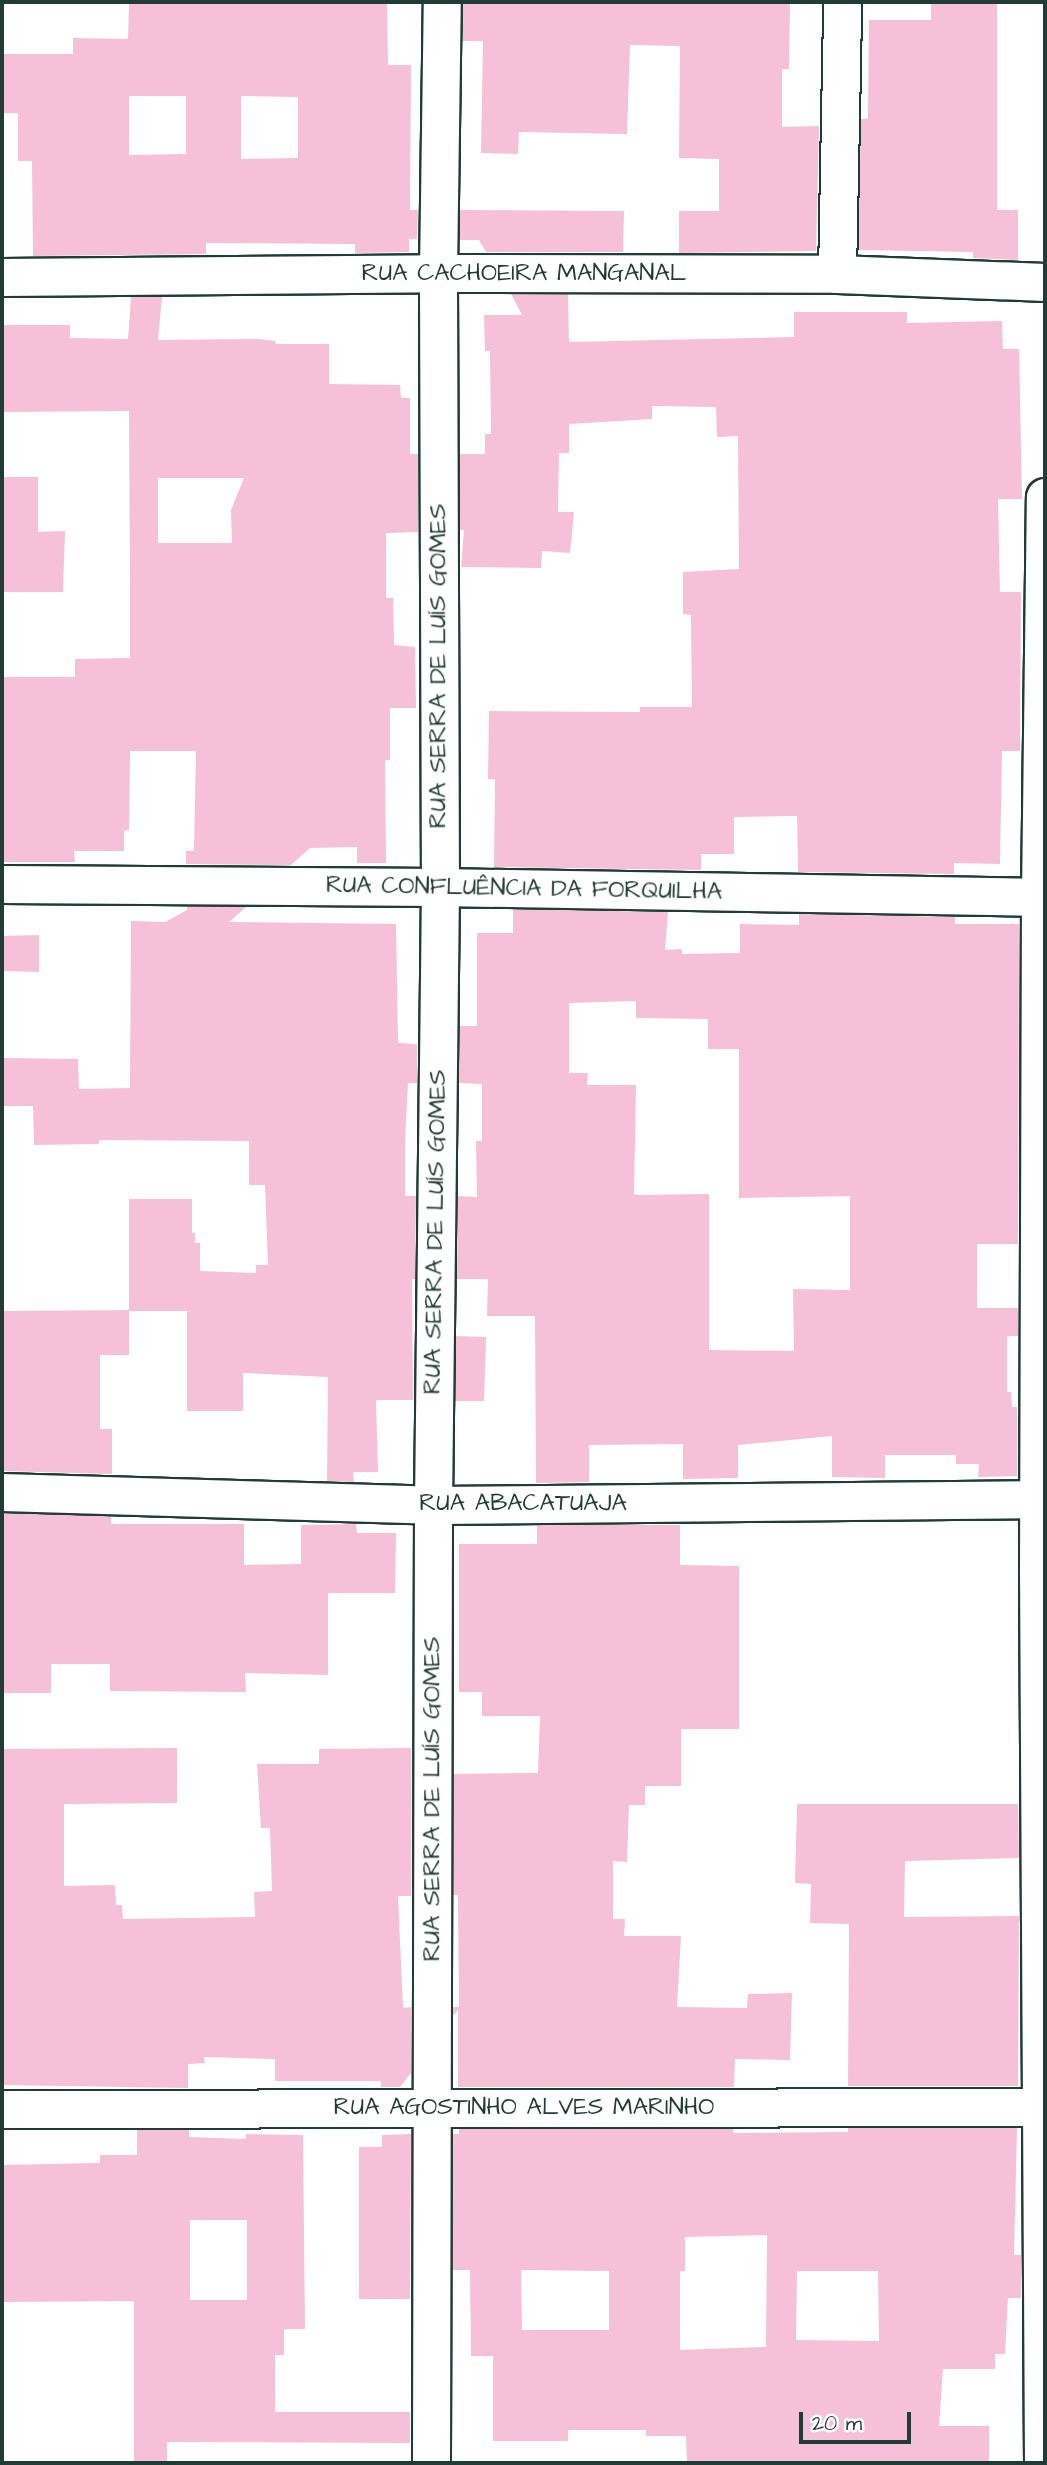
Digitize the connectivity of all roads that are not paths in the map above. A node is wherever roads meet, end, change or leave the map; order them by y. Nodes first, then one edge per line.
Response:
1 (442, 2) edge
2 (842, 2) edge
3 (438, 273) junction
4 (837, 274) junction
5 (2, 277) edge
6 (1045, 282) edge
7 (1045, 497) edge
8 (2, 884) edge
9 (440, 887) junction
10 (1043, 897) edge
11 (2, 1492) edge
12 (1042, 1499) edge
13 (433, 1505) junction
14 (433, 2107) junction
15 (1043, 2107) edge
16 (2, 2109) edge
17 (1044, 2405) edge
18 (431, 2463) edge
19 (1043, 2463) edge

1 - 3 street, RUA SERRA DE LUÍS GOMES
2 - 4 street
3 - 4 street, RUA CACHOEIRA MANGANAL
3 - 5 street, RUA CACHOEIRA MANGANAL
3 - 9 street, RUA SERRA DE LUÍS GOMES
4 - 6 street, RUA CACHOEIRA MANGANAL
7 - 10 street
8 - 9 street, RUA CONFLUÊNCIA DA FORQUILHA
9 - 10 street, RUA CONFLUÊNCIA DA FORQUILHA
9 - 13 street, RUA SERRA DE LUÍS GOMES
10 - 12 street
11 - 13 street, RUA ABACATUAJA
12 - 13 street, RUA ABACATUAJA
12 - 15 street
13 - 14 street, RUA SERRA DE LUÍS GOMES
14 - 15 street, RUA AGOSTINHO ALVES MARINHO
14 - 16 street, RUA AGOSTINHO ALVES MARINHO
14 - 18 street, RUA SERRA DE LUÍS GOMES
15 - 17 street
17 - 19 street

